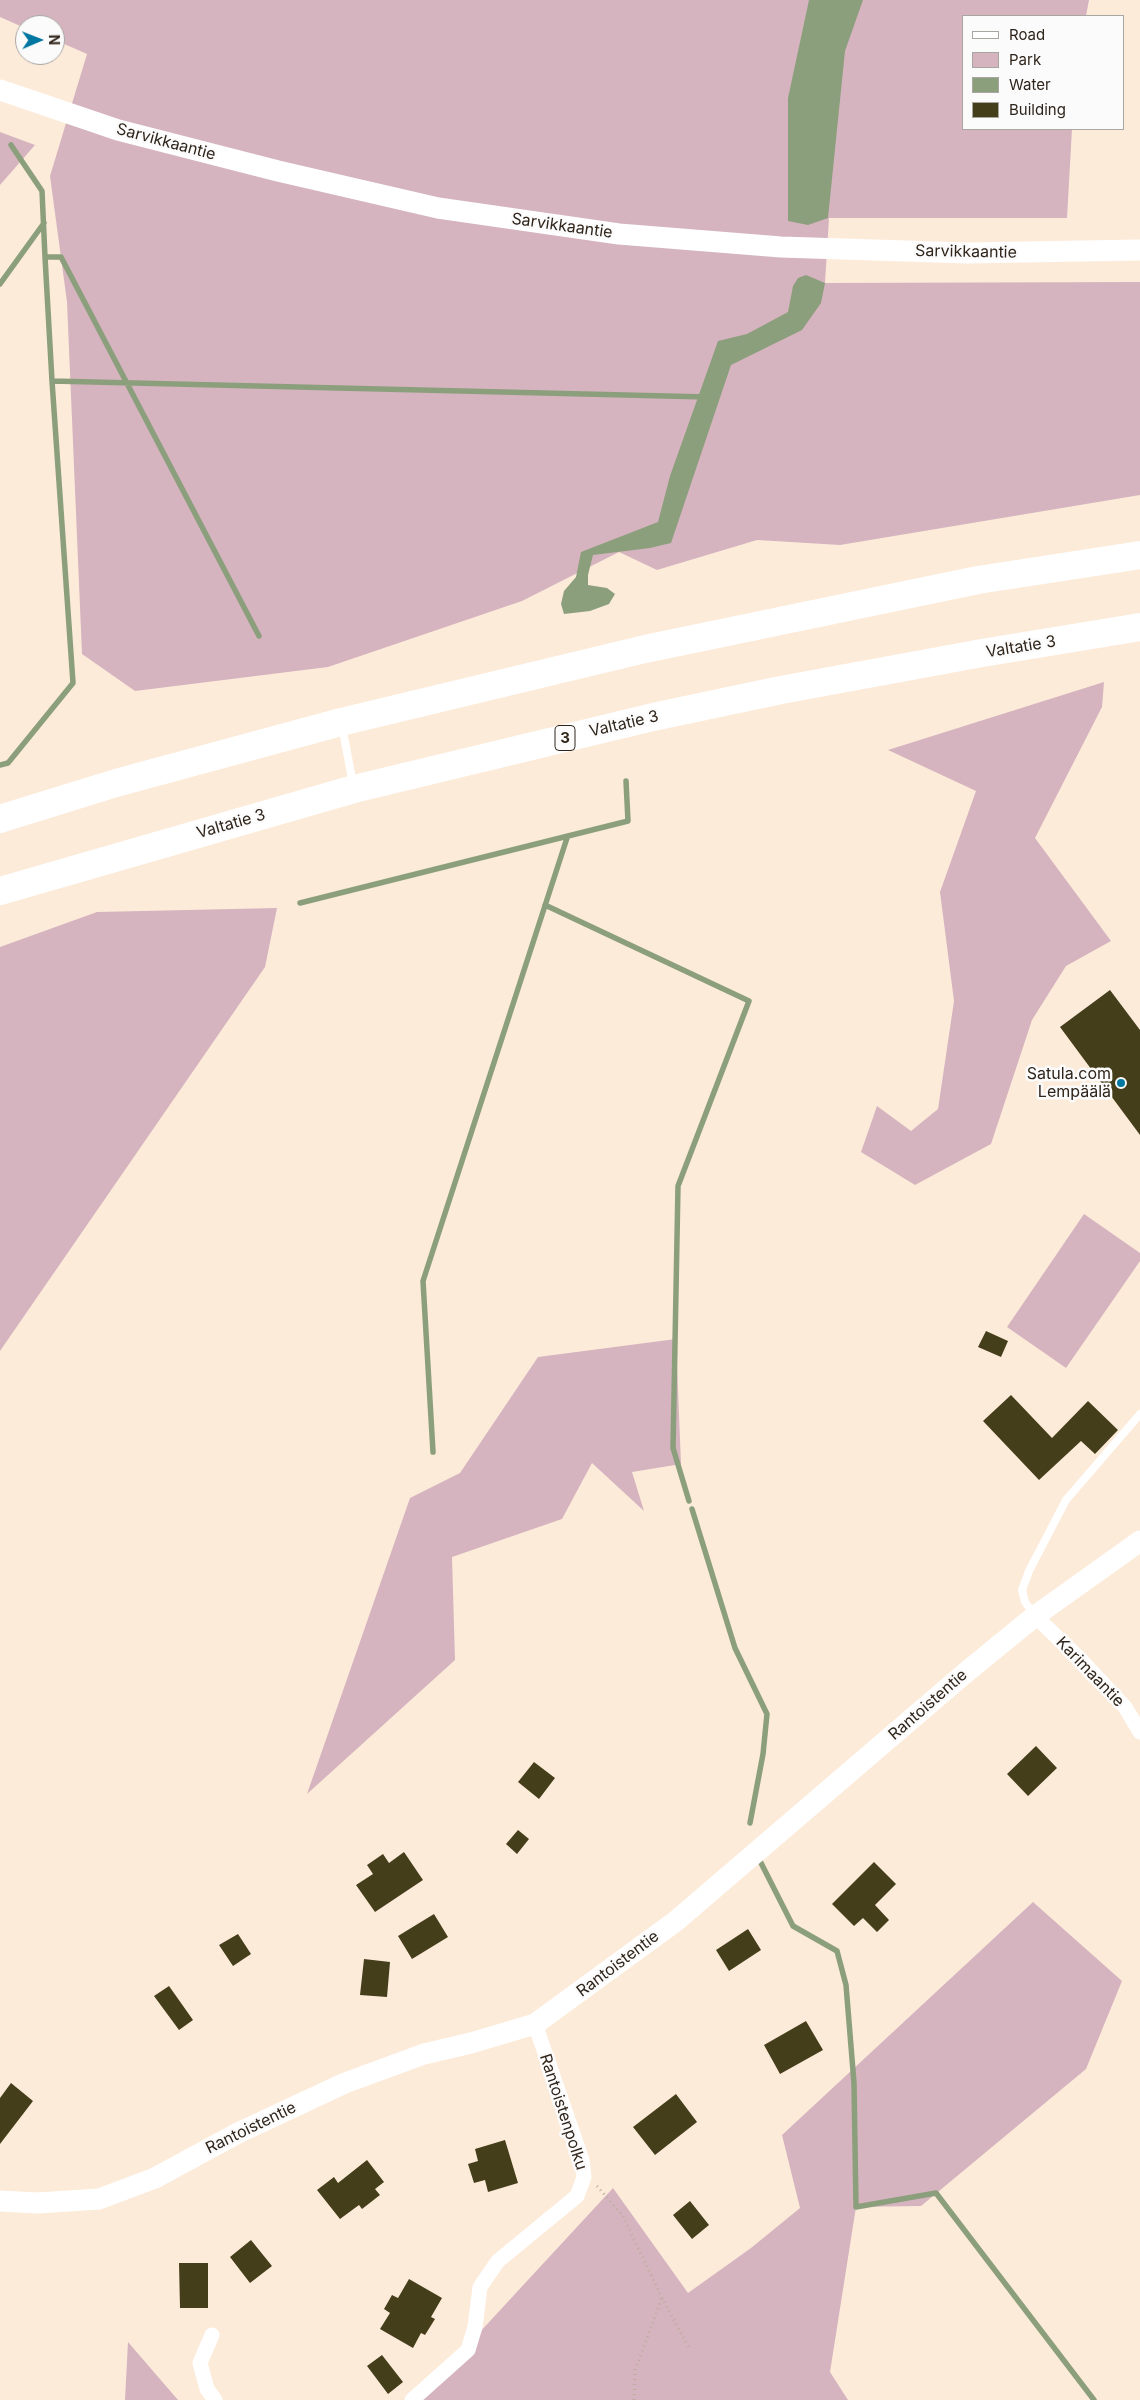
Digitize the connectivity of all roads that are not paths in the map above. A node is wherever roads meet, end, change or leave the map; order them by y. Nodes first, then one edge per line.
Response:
1 (0, 90) edge
2 (1140, 250) edge
3 (1140, 555) edge
4 (1140, 628) edge
5 (341, 722) junction
6 (354, 789) junction
7 (0, 819) edge
8 (0, 891) edge
9 (1140, 1414) edge
10 (1140, 1541) edge
11 (1035, 1616) junction
12 (1140, 1732) edge
13 (535, 2024) junction
14 (0, 2201) edge
15 (212, 2335) dead end
16 (215, 2400) edge
17 (412, 2400) edge

1 - 2 street, Sarvikkaantie
3 - 5 highway
4 - 6 highway, Valtatie 3 / 3
5 - 6 lane
5 - 7 highway
6 - 8 highway, Valtatie 3 / 3
9 - 11 lane
10 - 11 street, Rantoistentie
11 - 12 street, Karimaantie
11 - 13 street, Rantoistentie
13 - 14 street, Rantoistentie
13 - 17 street, Rantoistenpolku
15 - 16 street

